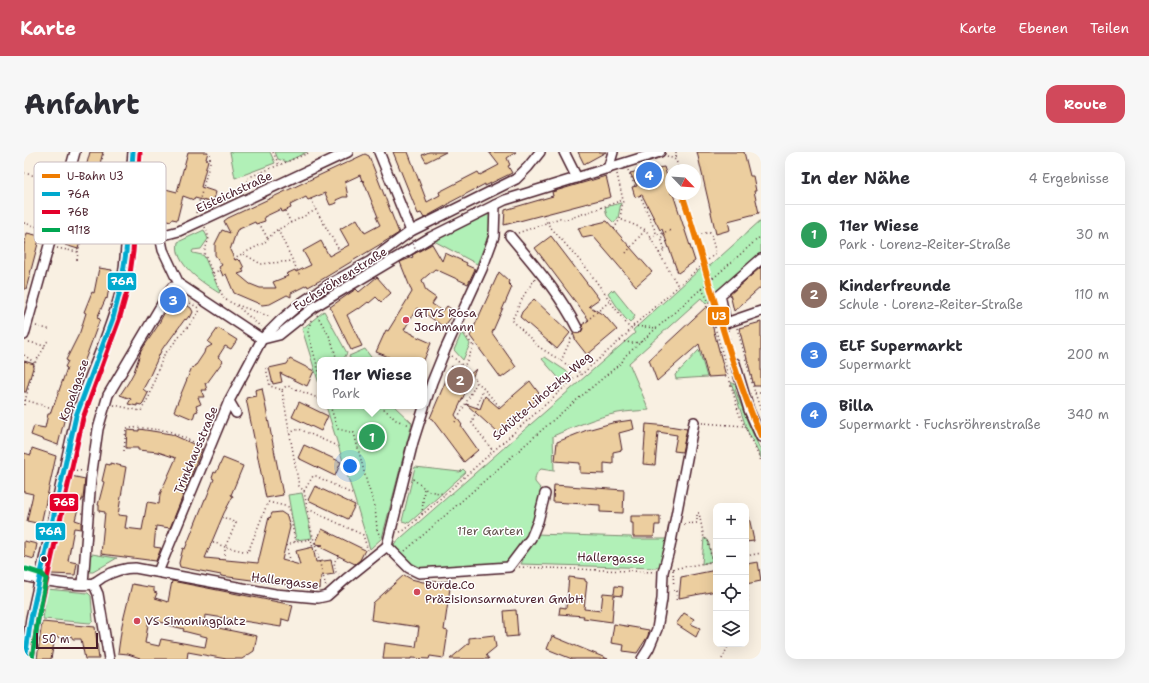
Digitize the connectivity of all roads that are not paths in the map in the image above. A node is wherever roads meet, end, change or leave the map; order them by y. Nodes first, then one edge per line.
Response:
1 (75, 152) edge
2 (133, 152) edge
3 (348, 152) edge
4 (379, 152) edge
5 (540, 152) edge
6 (564, 152) edge
7 (613, 152) edge
8 (660, 152) edge
9 (636, 155) edge
10 (72, 162) edge
11 (132, 162) edge
12 (611, 167) junction
13 (578, 178) junction
14 (495, 205) junction
15 (166, 234) edge
16 (411, 236) junction
17 (510, 236) road end
18 (50, 244) edge
19 (126, 244) edge
20 (162, 244) edge
21 (761, 259) edge
22 (172, 287) road end
23 (761, 311) edge
24 (577, 328) road end
25 (265, 336) junction
26 (26, 339) edge
27 (735, 363) road end
28 (427, 400) edge
29 (229, 401) junction
30 (424, 409) edge
31 (236, 413) dead end
32 (694, 422) road end
33 (761, 437) edge
34 (546, 494) dead end
35 (385, 545) junction
36 (158, 572) junction
37 (24, 576) edge
38 (39, 580) junction
39 (83, 584) junction
40 (93, 584) junction
41 (25, 659) edge
42 (109, 659) edge
43 (642, 659) edge

1 - 10 street
2 - 11 street, Kopalgasse
3 - 15 street, Eisteichstraße
4 - 16 street
5 - 16 street, Fuchsröhrenstraße
6 - 13 street
7 - 12 street
8 - 9 street, Fuchsröhrenstraße
9 - 12 street, Fuchsröhrenstraße
12 - 13 street, Fuchsröhrenstraße
13 - 14 street, Fuchsröhrenstraße
14 - 25 street, Fuchsröhrenstraße
14 - 28 street
16 - 25 street, Fuchsröhrenstraße
17 - 24 street
18 - 26 street
19 - 38 street, Kopalgasse
20 - 25 street
21 - 23 street
22 - 39 street
25 - 29 street, Trinkhausstraße
27 - 33 street
29 - 31 street
29 - 36 street, Trinkhausstraße
30 - 35 street
32 - 43 street
34 - 35 street
35 - 36 street, Hallergasse
36 - 40 street, Hallergasse
37 - 38 street
38 - 39 street
38 - 41 street, Kopalgasse
39 - 40 street
40 - 42 street

